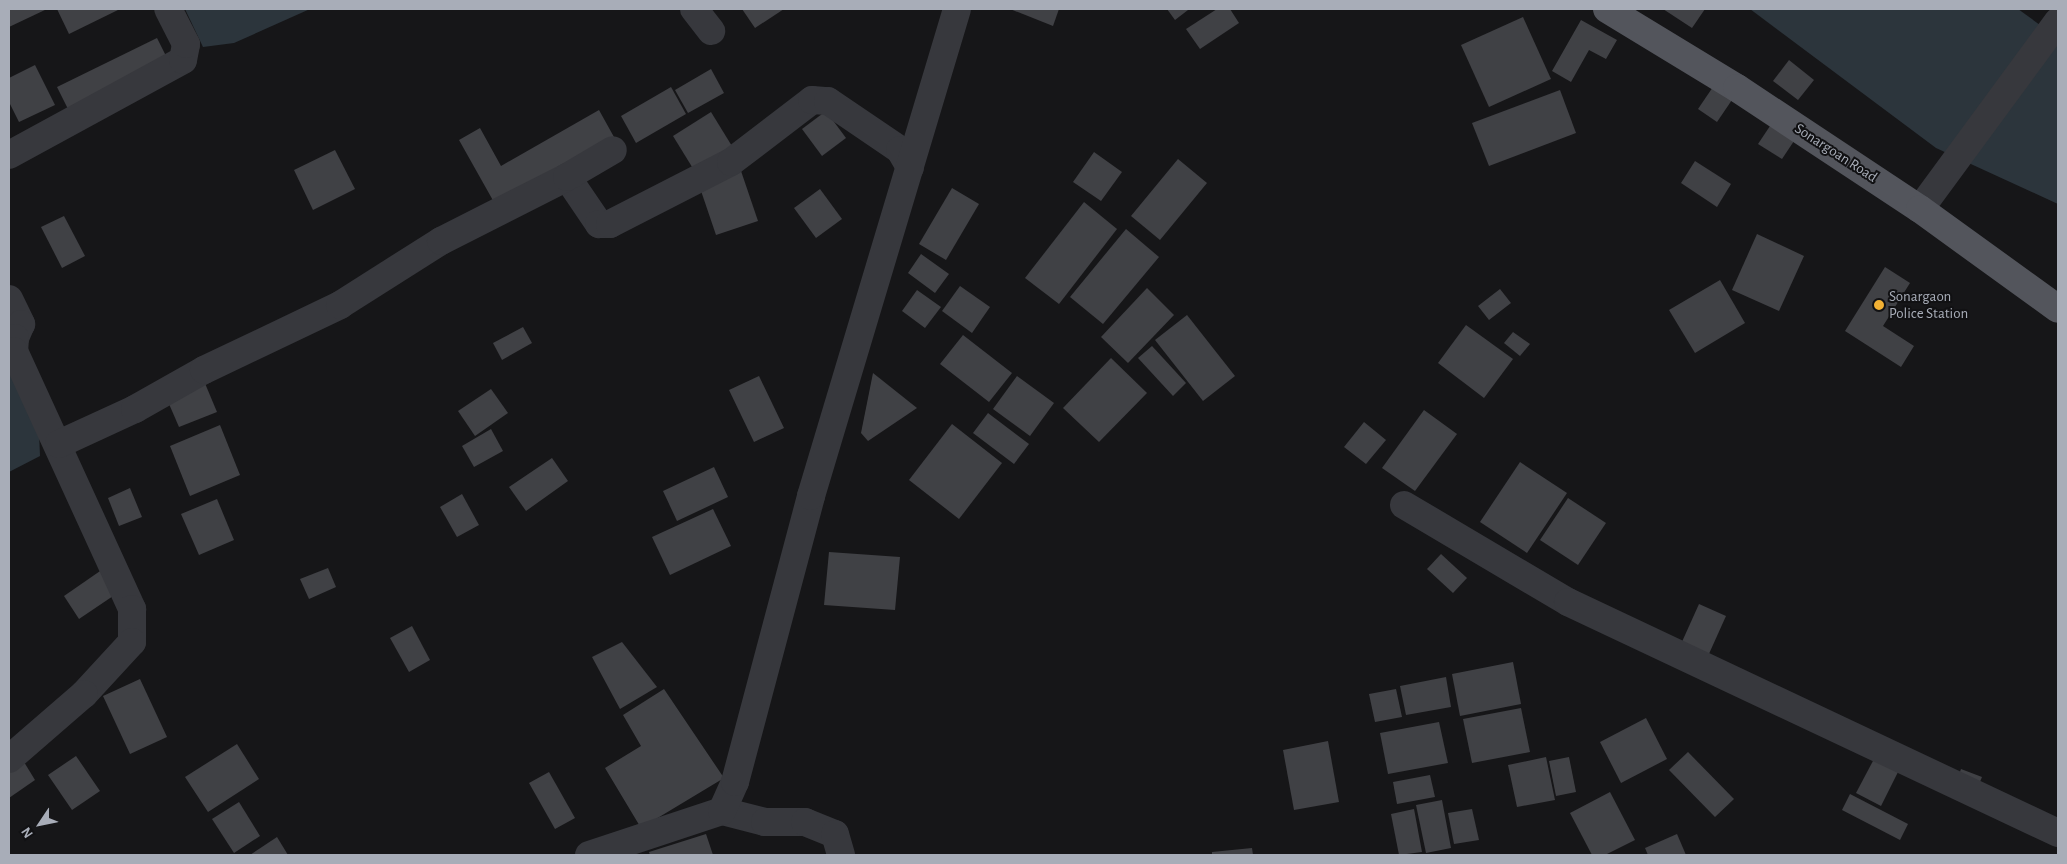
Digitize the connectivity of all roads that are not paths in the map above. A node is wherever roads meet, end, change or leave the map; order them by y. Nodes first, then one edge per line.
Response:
1 (168, 9) edge
2 (694, 9) edge
3 (957, 9) edge
4 (1607, 9) edge
5 (2058, 21) edge
6 (711, 31) dead end
7 (614, 150) dead end
8 (9, 155) edge
9 (910, 167) junction
10 (567, 177) junction
11 (1920, 209) junction
12 (9, 299) edge
13 (2058, 309) edge
14 (59, 444) junction
15 (1404, 505) dead end
16 (9, 759) edge
17 (722, 811) junction
18 (2058, 833) edge
19 (590, 855) edge
20 (841, 855) edge

1 - 8 street
2 - 6 street
3 - 9 street
4 - 11 main road, Sonargoan Road
5 - 11 street
7 - 10 street
9 - 10 street
9 - 17 street
10 - 14 street
11 - 13 main road, Sonargoan Road
12 - 14 street
14 - 16 street
15 - 18 street
17 - 19 street
17 - 20 street

